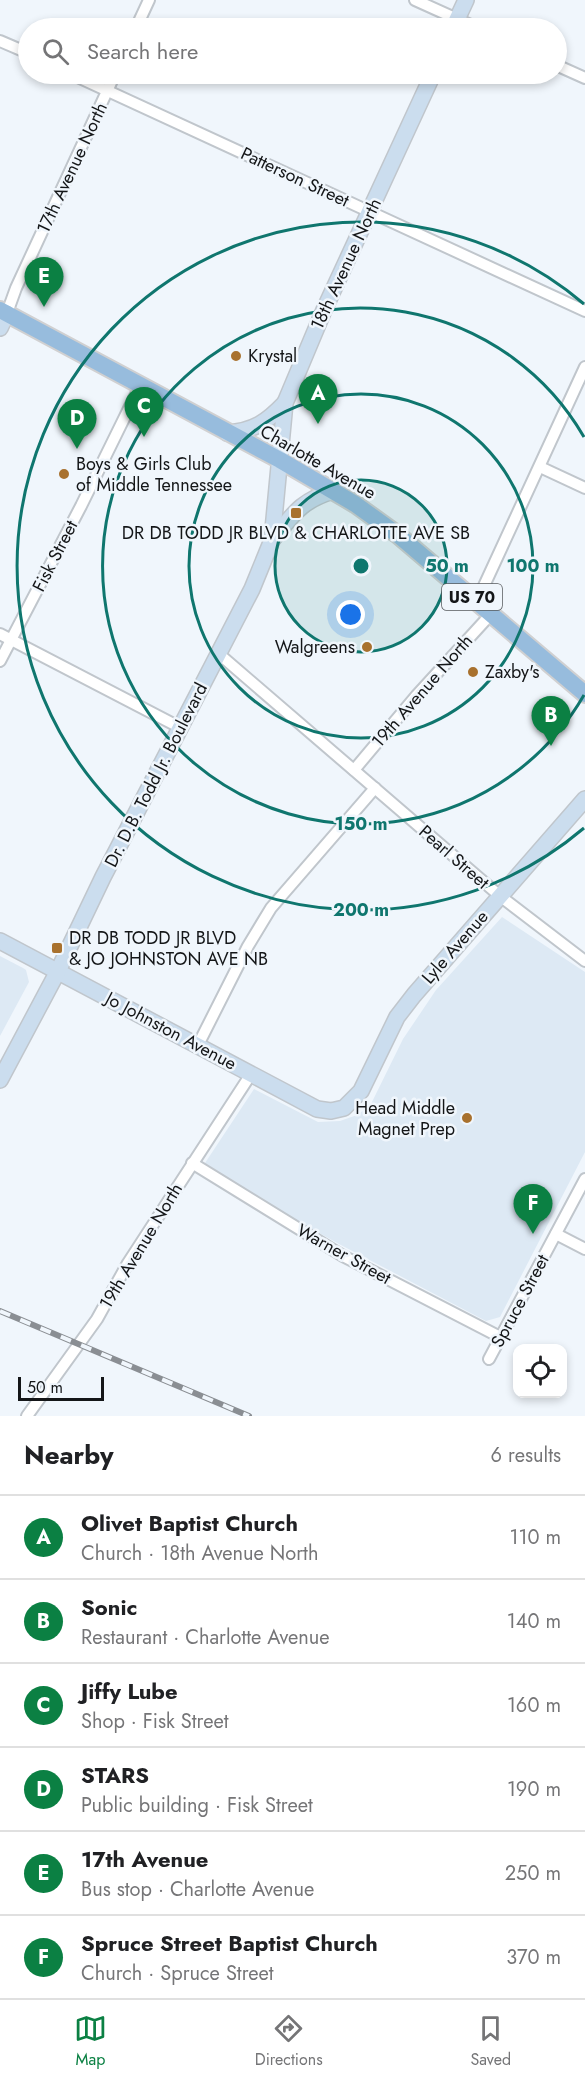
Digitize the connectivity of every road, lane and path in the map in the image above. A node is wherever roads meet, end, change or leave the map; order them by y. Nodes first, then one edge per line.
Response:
1 (149, 0) edge
2 (415, 0) edge
3 (466, 0) edge
4 (141, 18) edge
5 (445, 18) edge
6 (458, 18) edge
7 (0, 41) edge
8 (18, 49) edge
9 (567, 70) edge
10 (585, 78) edge
11 (92, 84) edge
12 (110, 84) edge
13 (429, 84) edge
14 (107, 91) junction
15 (371, 212) junction
16 (585, 311) edge
17 (2, 317) edge
18 (585, 368) edge
19 (140, 386) junction
20 (285, 402) junction
21 (227, 433) junction
22 (280, 460) junction
23 (540, 467) junction
24 (585, 488) edge
25 (333, 491) junction
26 (272, 540) junction
27 (477, 601) junction
28 (491, 614) junction
29 (0, 634) edge
30 (11, 640) junction
31 (219, 654) junction
32 (0, 661) edge
33 (585, 694) edge
34 (181, 728) junction
35 (354, 770) junction
36 (375, 788) junction
37 (585, 799) edge
38 (500, 896) junction
39 (0, 941) edge
40 (585, 961) edge
41 (58, 971) junction
42 (198, 1045) junction
43 (5, 1058) edge
44 (251, 1074) junction
45 (0, 1080) edge
46 (345, 1108) joint
47 (192, 1163) junction
48 (585, 1179) edge
49 (556, 1234) junction
50 (585, 1249) edge
51 (500, 1336) junction
52 (489, 1359) dead end
53 (27, 1416) edge

1 - 4 street
2 - 5 street
3 - 6 main road
7 - 8 street
9 - 10 street
11 - 14 street, Patterson Street
12 - 14 street, 17th Avenue North
13 - 15 main road, 18th Avenue North
14 - 15 street, Patterson Street
14 - 17 street, 17th Avenue North
15 - 16 street, Patterson Street
15 - 20 main road, 18th Avenue North
17 - 19 main road, Charlotte Avenue / US 70
18 - 23 street
19 - 21 main road, Charlotte Avenue / US 70
19 - 30 street, Fisk Street
20 - 21 main road
20 - 22 main road, 18th Avenue North
21 - 22 main road, Charlotte Avenue / US 70
22 - 25 main road, Charlotte Avenue / US 70
22 - 26 main road, Dr. D.B. Todd Jr. Boulevard
23 - 24 street
23 - 27 street
25 - 26 main road
25 - 27 main road, Charlotte Avenue / US 70
26 - 31 main road, Dr. D.B. Todd Jr. Boulevard
27 - 28 main road, Charlotte Avenue / US 70
28 - 33 main road, Charlotte Avenue / US 70
28 - 35 street, 19th Avenue North
29 - 30 street
30 - 32 street, Fisk Street
30 - 34 street
31 - 34 main road, Dr. D.B. Todd Jr. Boulevard
31 - 35 street, Pearl Street
34 - 41 main road, Dr. D.B. Todd Jr. Boulevard
35 - 36 street, Pearl Street
36 - 38 street, Pearl Street
36 - 42 street
37 - 38 main road, Lyle Avenue
38 - 40 street, Pearl Street
38 - 46 main road, Lyle Avenue
39 - 41 main road, Jo Johnston Avenue
41 - 42 main road, Jo Johnston Avenue
41 - 43 main road, Dr. D.B. Todd Jr. Boulevard
42 - 44 main road, Jo Johnston Avenue
43 - 45 main road, Dr. D.B. Todd Jr. Boulevard
44 - 46 main road, Jo Johnston Avenue
44 - 47 street, 19th Avenue North
47 - 51 street, Warner Street
47 - 53 street, 19th Avenue North
48 - 49 street, Spruce Street
49 - 50 street
49 - 51 street, Spruce Street
51 - 52 street, Spruce Street

